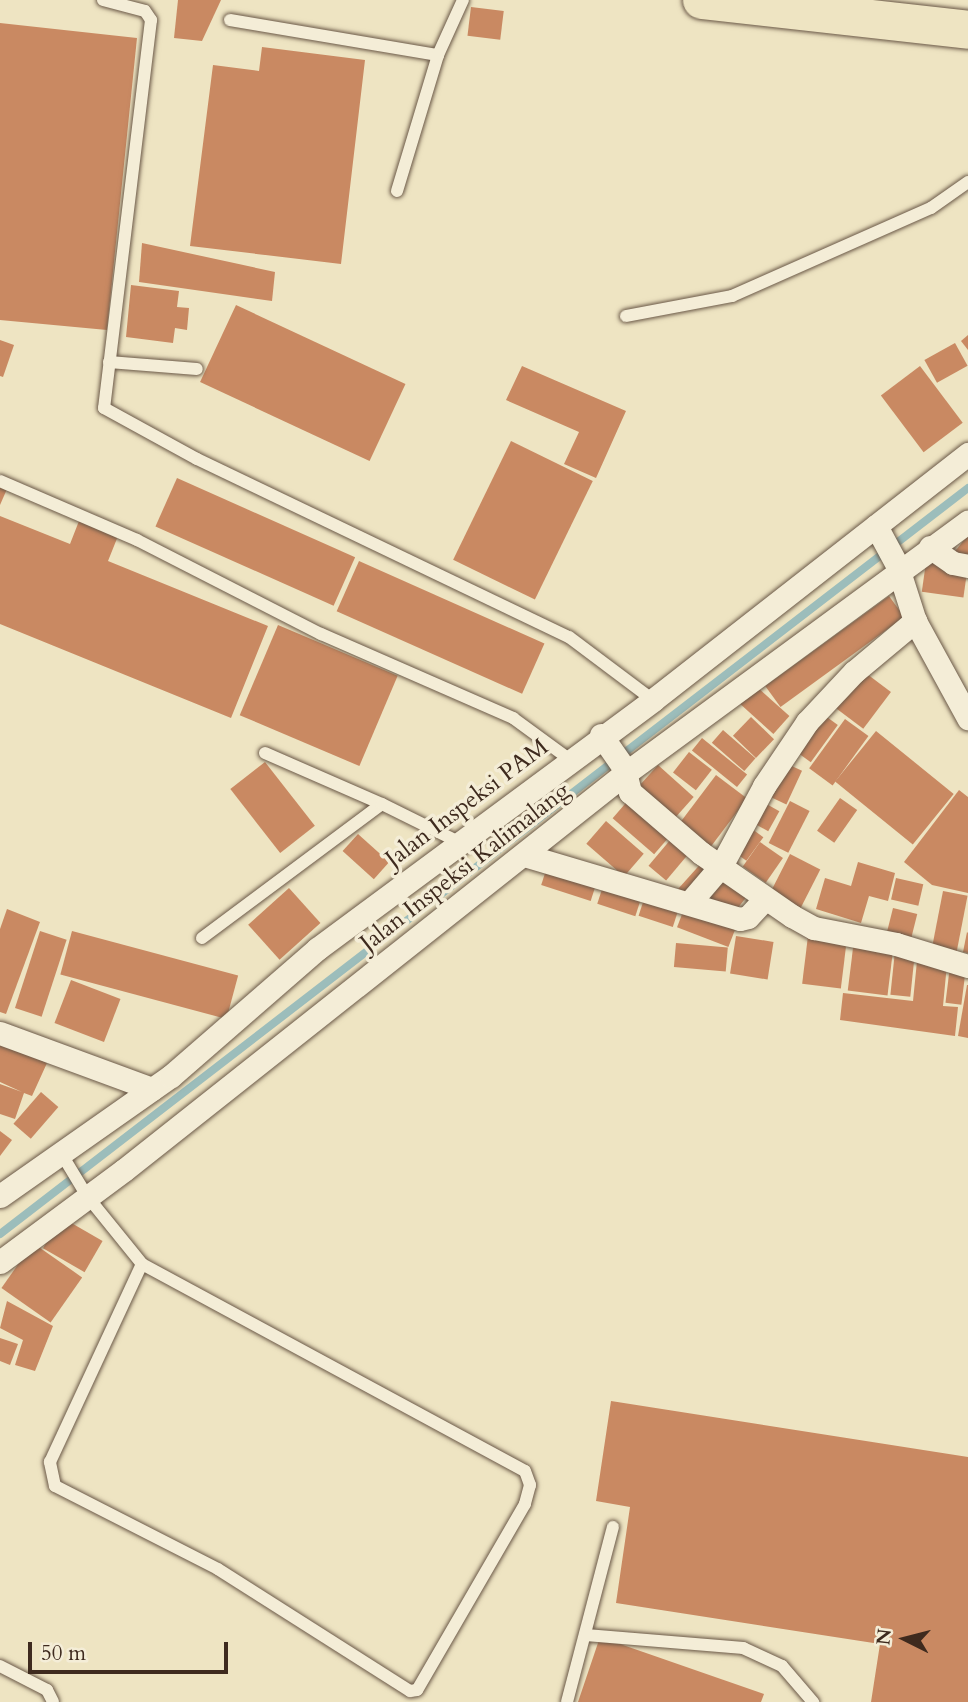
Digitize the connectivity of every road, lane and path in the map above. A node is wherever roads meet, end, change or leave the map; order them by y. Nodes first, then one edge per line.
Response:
1 (103, 0) edge
2 (463, 0) edge
3 (702, 0) edge
4 (230, 20) dead end
5 (968, 30) edge
6 (438, 55) junction
7 (968, 182) edge
8 (397, 191) dead end
9 (626, 316) dead end
10 (109, 362) junction
11 (197, 369) dead end
12 (968, 454) edge
13 (0, 481) edge
14 (968, 522) edge
15 (880, 531) junction
16 (930, 547) junction
17 (968, 566) edge
18 (897, 568) junction
19 (915, 621) junction
20 (653, 700) junction
21 (968, 718) edge
22 (603, 737) junction
23 (265, 752) dead end
24 (569, 759) junction
25 (624, 771) junction
26 (382, 804) junction
27 (459, 842) junction
28 (524, 855) junction
29 (720, 866) junction
30 (765, 900) junction
31 (690, 902) junction
32 (202, 938) dead end
33 (968, 966) edge
34 (0, 1032) edge
35 (152, 1089) junction
36 (63, 1155) junction
37 (85, 1193) junction
38 (0, 1196) edge
39 (0, 1262) edge
40 (142, 1264) junction
41 (613, 1527) dead end
42 (586, 1635) junction
43 (0, 1667) edge
44 (53, 1702) edge
45 (566, 1702) edge
46 (813, 1702) edge

1 - 10 lane
2 - 6 lane
3 - 5 highway
4 - 6 lane
6 - 8 lane
7 - 9 lane
10 - 11 lane
10 - 20 lane
12 - 15 street, Jalan Inspeksi PAM
13 - 24 lane
14 - 16 street, Jalan Inspeksi Kalimalang
15 - 18 street
15 - 20 street, Jalan Inspeksi PAM
16 - 17 street
16 - 18 street, Jalan Inspeksi Kalimalang
18 - 19 street
18 - 25 street, Jalan Inspeksi Kalimalang
19 - 21 street
19 - 29 street
20 - 22 street, Jalan Inspeksi PAM
22 - 24 street, Jalan Inspeksi PAM
22 - 25 street
23 - 26 lane
24 - 27 street, Jalan Inspeksi PAM
25 - 28 street, Jalan Inspeksi Kalimalang
25 - 29 street
26 - 27 lane
26 - 32 lane
27 - 35 street, Jalan Inspeksi PAM
28 - 31 street
28 - 37 street, Jalan Inspeksi Kalimalang
29 - 30 street
29 - 31 street
30 - 31 street
30 - 33 street
34 - 35 street
35 - 36 street, Jalan Inspeksi PAM
36 - 37 lane
36 - 38 street, Jalan Inspeksi PAM
37 - 39 street, Jalan Inspeksi Kalimalang
37 - 40 lane
40 - 40 lane
41 - 42 lane
42 - 45 lane
42 - 46 lane
43 - 44 lane

